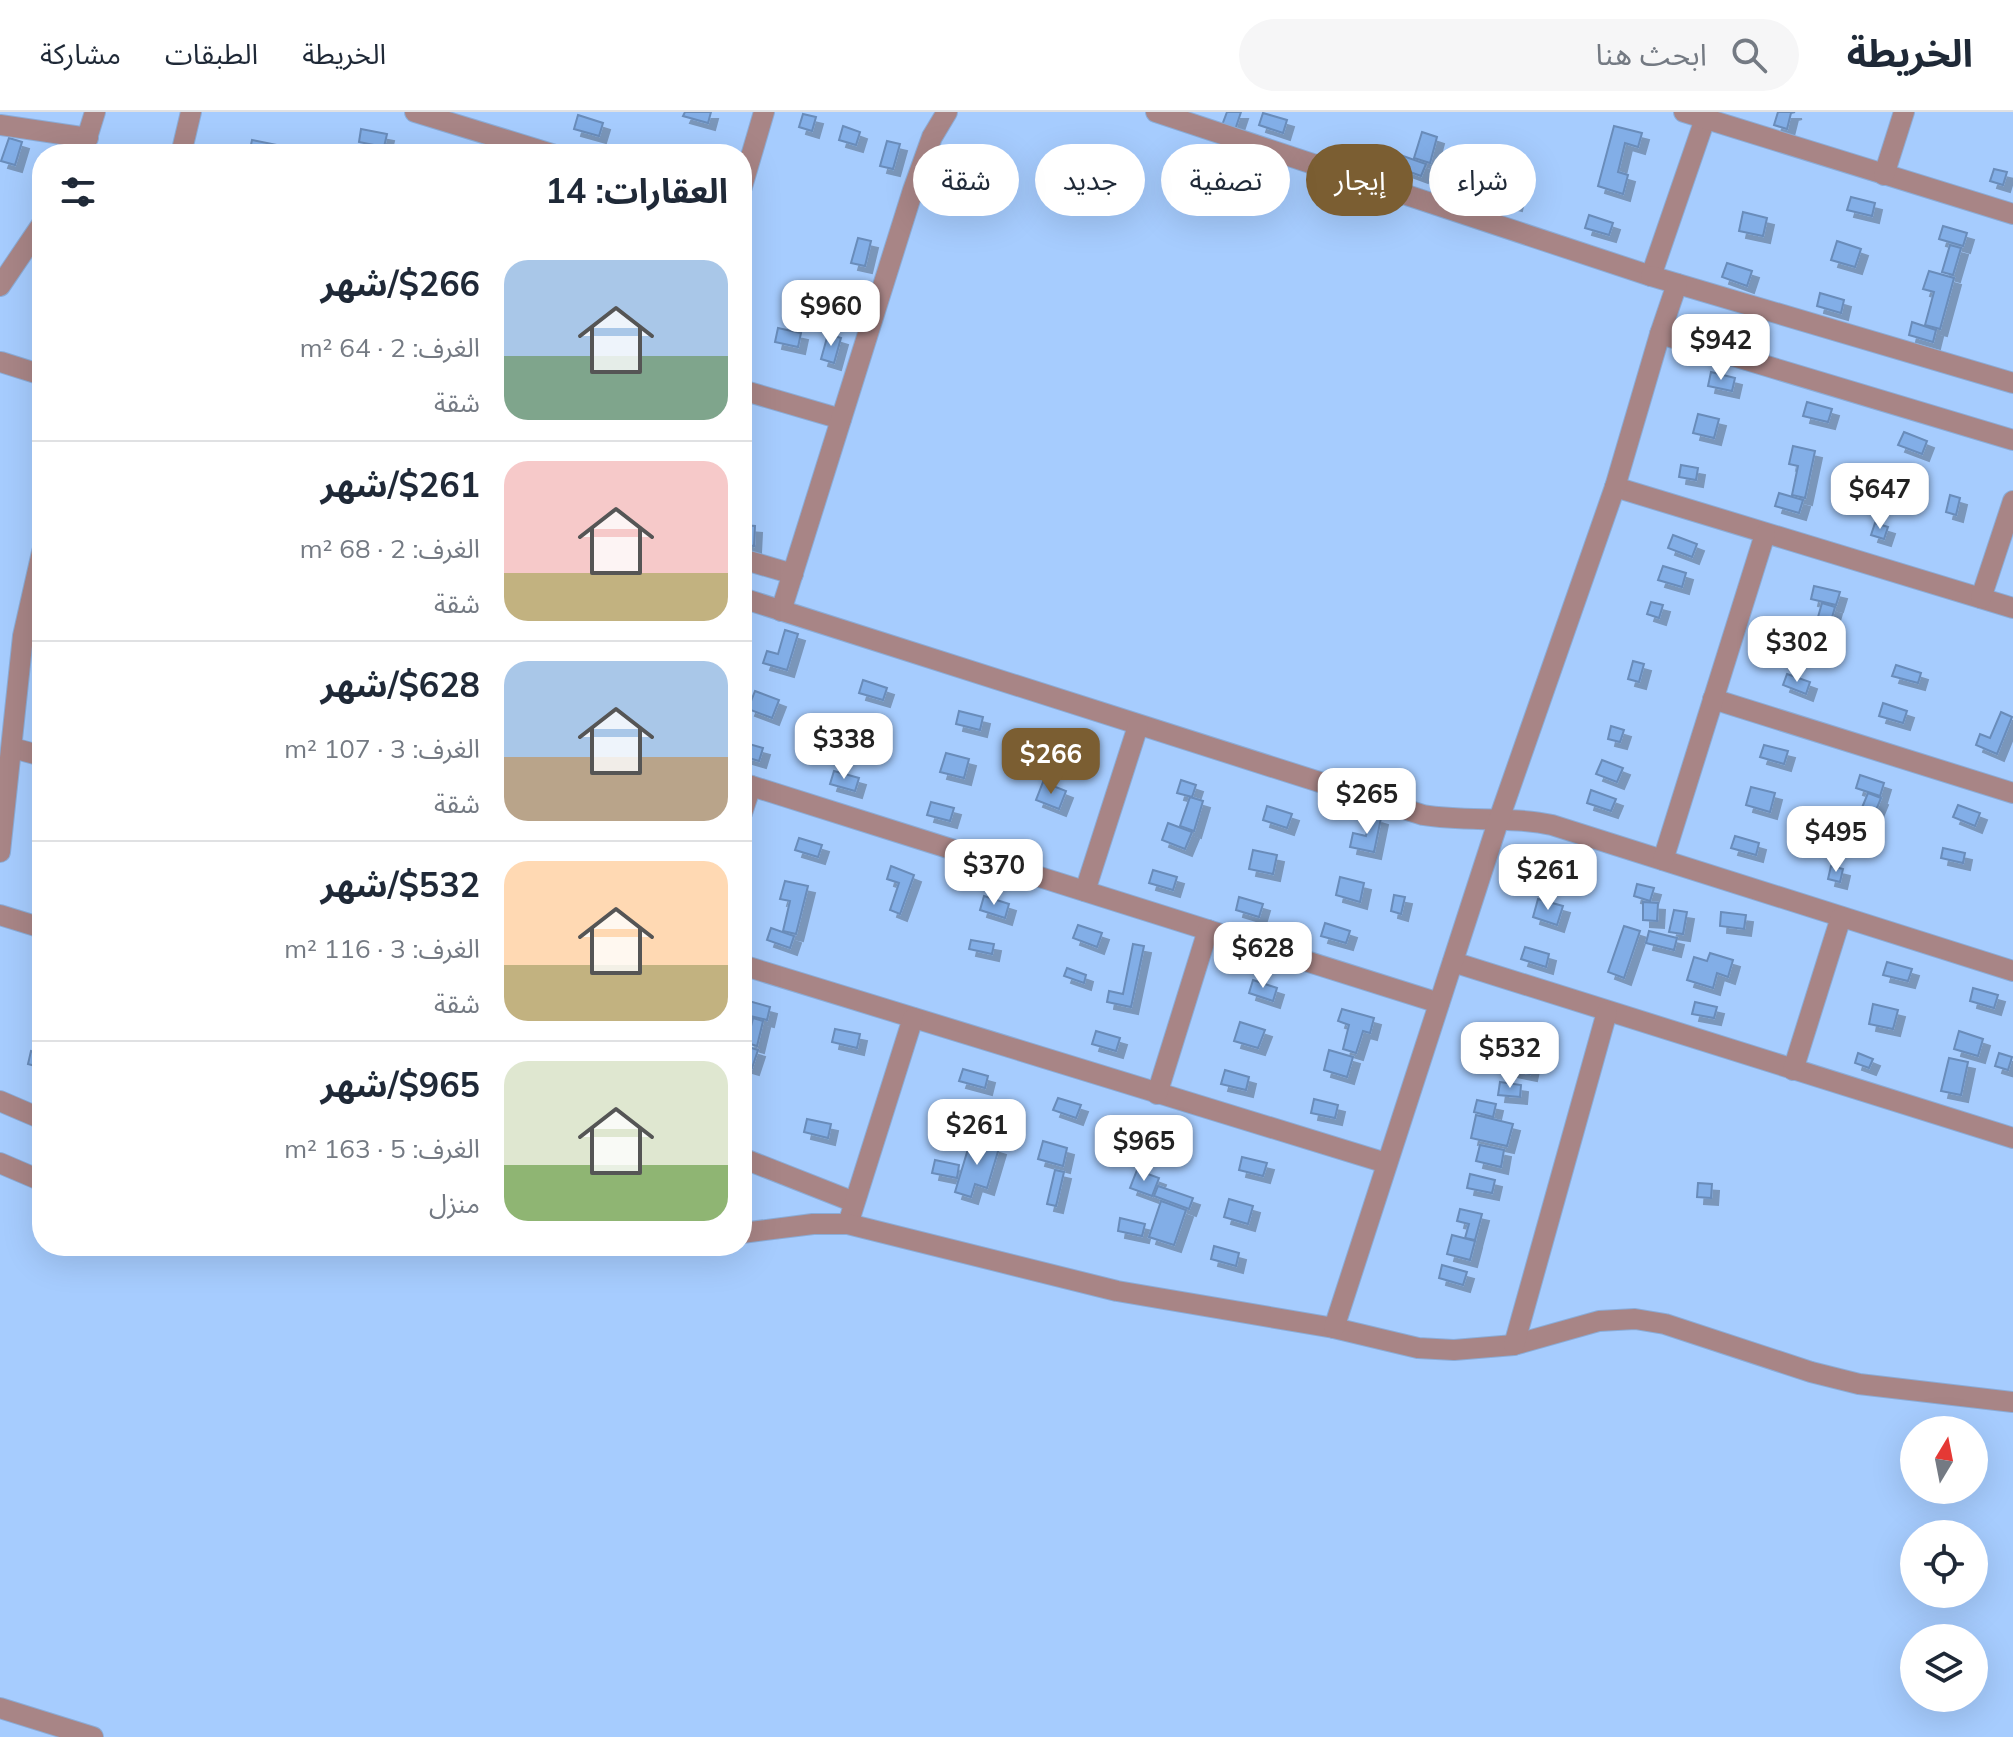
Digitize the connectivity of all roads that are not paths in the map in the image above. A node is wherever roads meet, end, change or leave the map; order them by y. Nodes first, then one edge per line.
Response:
1 (95, 112) edge
2 (191, 112) edge
3 (415, 112) edge
4 (764, 112) edge
5 (947, 112) edge
6 (1156, 112) edge
7 (1684, 112) edge
8 (1904, 112) edge
9 (1202, 119) edge
10 (1705, 119) junction
11 (0, 125) edge
12 (77, 144) edge
13 (86, 144) edge
14 (183, 144) edge
15 (519, 144) edge
16 (752, 153) edge
17 (1884, 175) junction
18 (2013, 214) edge
19 (32, 239) edge
20 (1651, 276) junction
21 (1677, 284) junction
22 (0, 286) edge
23 (1660, 334) junction
24 (0, 362) edge
25 (32, 372) edge
26 (2013, 383) edge
27 (752, 393) edge
28 (841, 419) junction
29 (2013, 440) edge
30 (1615, 487) junction
31 (2013, 501) edge
32 (1765, 534) junction
33 (752, 562) edge
34 (793, 574) junction
35 (1981, 598) junction
36 (32, 599) edge
37 (752, 601) edge
38 (2013, 608) edge
39 (781, 611) junction
40 (1713, 699) junction
41 (1138, 726) junction
42 (13, 748) junction
43 (32, 753) edge
44 (752, 787) edge
45 (2013, 793) edge
46 (1499, 819) junction
47 (0, 852) edge
48 (1663, 860) junction
49 (1085, 891) junction
50 (0, 915) edge
51 (1841, 917) junction
52 (32, 925) edge
53 (1208, 930) junction
54 (1453, 962) junction
55 (752, 968) edge
56 (2013, 971) edge
57 (1439, 1003) junction
58 (1607, 1012) junction
59 (913, 1018) junction
60 (1793, 1070) junction
61 (1157, 1094) junction
62 (0, 1101) edge
63 (32, 1115) edge
64 (2013, 1138) edge
65 (752, 1162) edge
66 (0, 1163) edge
67 (1386, 1163) junction
68 (32, 1177) edge
69 (854, 1202) junction
70 (848, 1224) junction
71 (752, 1232) edge
72 (1334, 1328) junction
73 (1514, 1345) junction
74 (2013, 1402) edge
75 (0, 1708) edge
76 (93, 1737) edge

1 - 13 street
2 - 14 street
3 - 15 street
4 - 16 street
5 - 28 street
6 - 9 street
7 - 10 street
8 - 17 street
9 - 20 street
10 - 17 street
10 - 20 street
11 - 12 street
17 - 18 street
19 - 22 street
20 - 21 street
21 - 23 street
21 - 26 street
23 - 29 street
23 - 30 street
24 - 25 street
27 - 28 street
28 - 34 street
30 - 32 street
30 - 46 street
31 - 35 street
32 - 35 street
32 - 40 street
33 - 34 street
34 - 39 street
35 - 38 street
36 - 42 street
37 - 39 street
39 - 41 street
40 - 45 street
40 - 48 street
41 - 46 street
41 - 49 street
42 - 43 street
42 - 47 street
44 - 49 street
46 - 48 street
46 - 54 street
48 - 51 street
49 - 53 street
50 - 52 street
51 - 56 street
51 - 60 street
53 - 57 street
53 - 61 street
54 - 57 street
54 - 58 street
55 - 59 street
57 - 67 street
58 - 60 street
58 - 73 street
59 - 61 street
59 - 69 street
60 - 64 street
61 - 67 street
62 - 63 street
65 - 69 street
66 - 68 street
67 - 72 street
69 - 70 street
70 - 71 street
70 - 72 street
72 - 73 street
73 - 74 street
75 - 76 street

